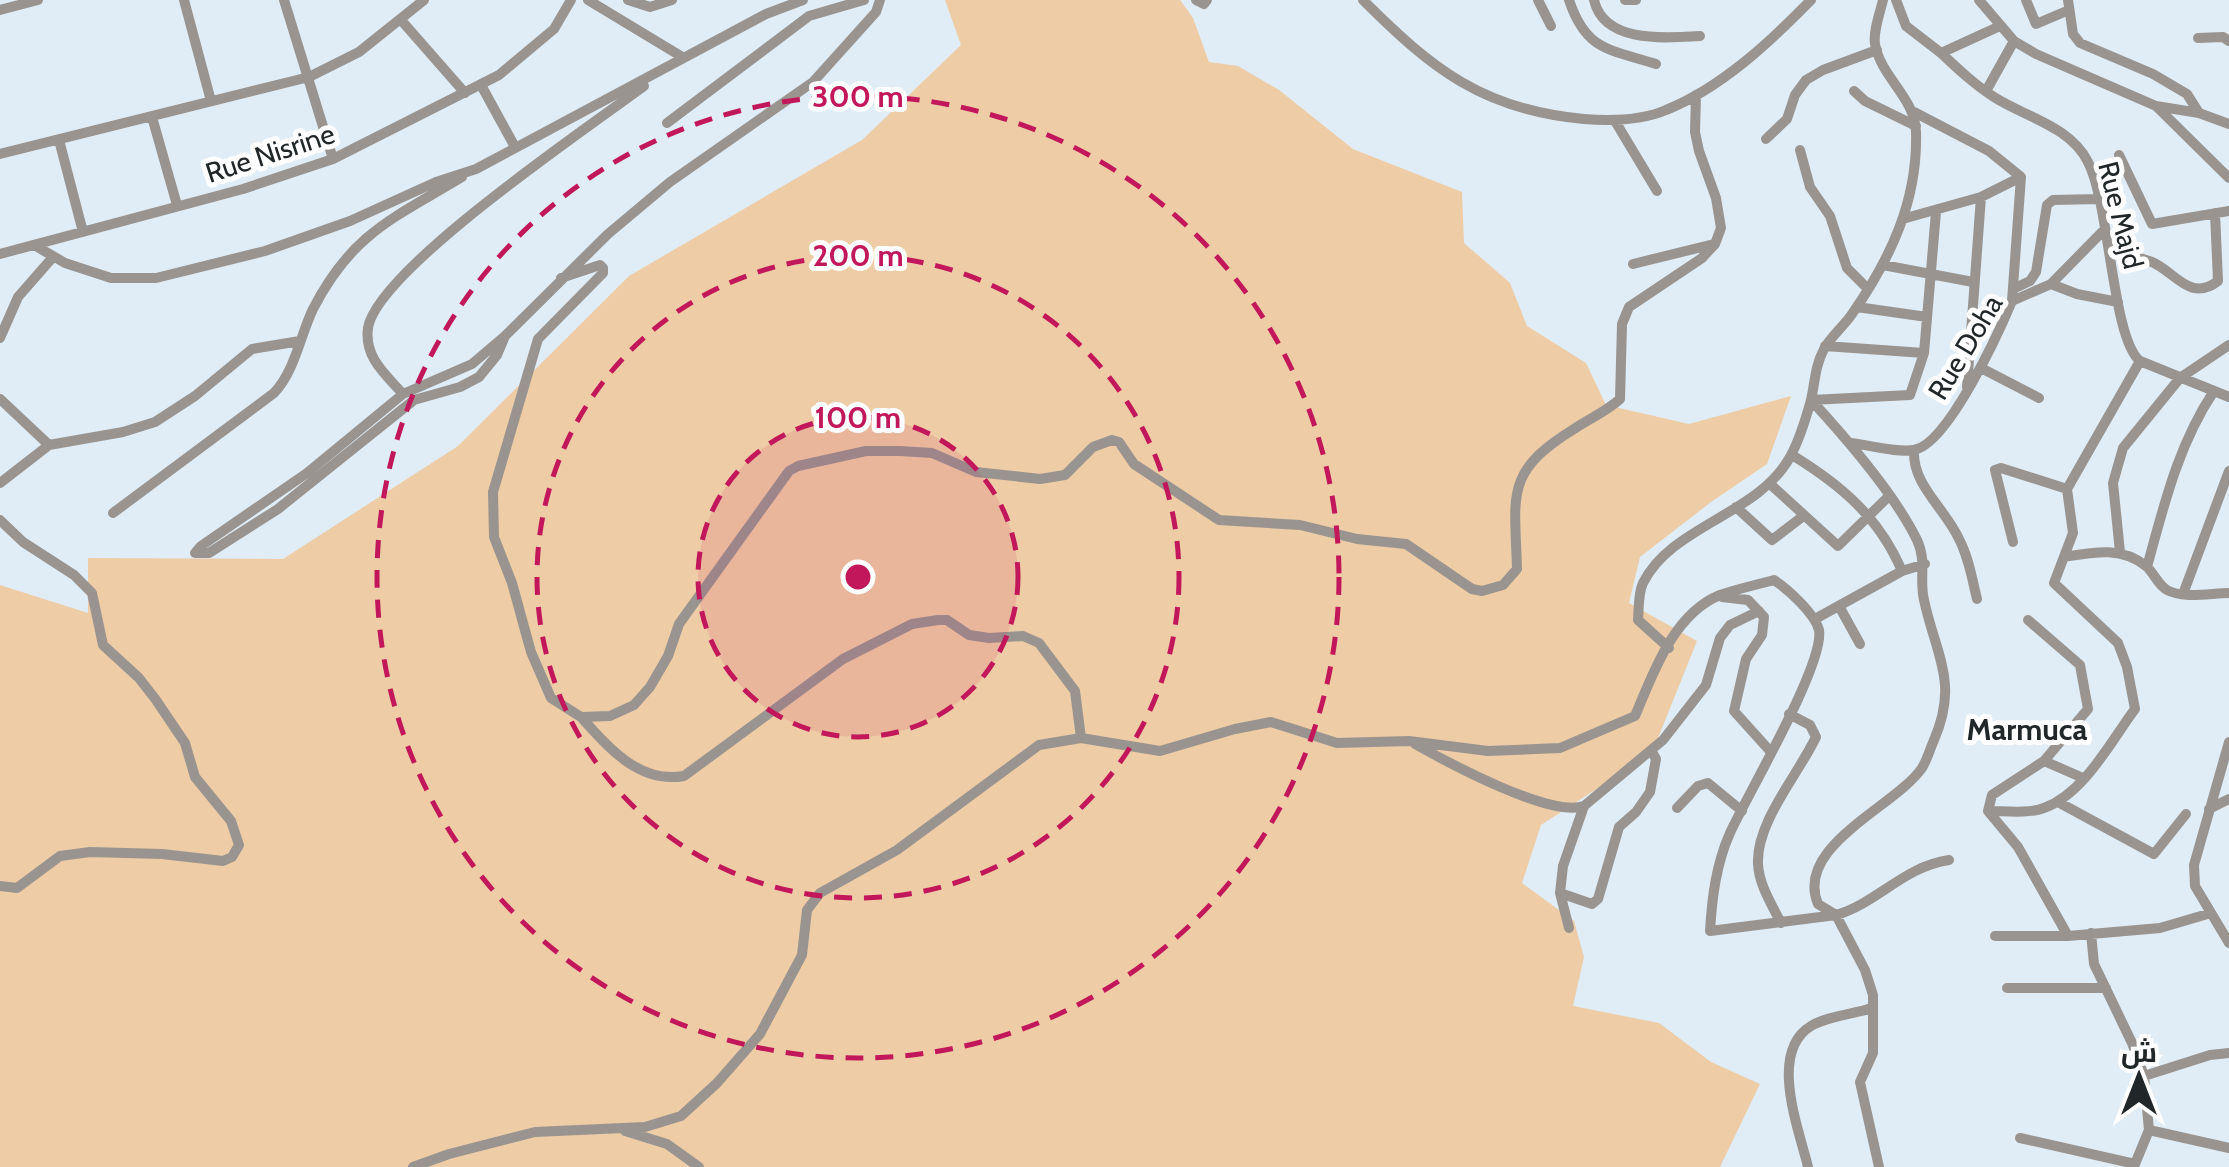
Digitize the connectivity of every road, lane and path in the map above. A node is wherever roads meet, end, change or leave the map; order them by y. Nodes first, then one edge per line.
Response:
1 (38, 0) edge
2 (184, 0) edge
3 (284, 0) edge
4 (424, 0) edge
5 (571, 0) edge
6 (588, 0) edge
7 (628, 0) edge
8 (672, 0) edge
9 (804, 0) edge
10 (864, 0) edge
11 (880, 0) edge
12 (1196, 0) edge
13 (1207, 0) edge
14 (1363, 0) edge
15 (1538, 0) edge
16 (1570, 0) edge
17 (1594, 0) edge
18 (1625, 0) edge
19 (1636, 0) edge
20 (1811, 0) edge
21 (1883, 0) edge
22 (1896, 0) edge
23 (1980, 0) edge
24 (2026, 0) edge
25 (2069, 5) edge
26 (0, 10) edge
27 (401, 20) junction
28 (1551, 26) dead end
29 (2000, 26) junction
30 (1700, 36) dead end
31 (2198, 38) dead end
32 (2014, 41) junction
33 (2229, 41) edge
34 (1877, 50) junction
35 (1940, 53) junction
36 (684, 58) junction
37 (1656, 64) dead end
38 (667, 68) junction
39 (310, 78) junction
40 (481, 85) junction
41 (1854, 90) dead end
42 (1986, 91) junction
43 (465, 93) junction
44 (1696, 95) junction
45 (211, 102) junction
46 (2156, 106) junction
47 (1914, 112) junction
48 (2199, 114) junction
49 (152, 117) junction
50 (1615, 122) junction
51 (667, 123) dead end
52 (2229, 124) edge
53 (1916, 126) junction
54 (1766, 139) dead end
55 (59, 140) junction
56 (515, 147) junction
57 (1800, 150) dead end
58 (0, 154) edge
59 (2119, 155) dead end
60 (333, 159) junction
61 (476, 168) junction
62 (2021, 178) junction
63 (2229, 178) edge
64 (1657, 192) dead end
65 (1980, 197) junction
66 (2099, 199) junction
67 (177, 206) junction
68 (2229, 211) edge
69 (1936, 212) junction
70 (2214, 213) junction
71 (1906, 218) junction
72 (2104, 230) junction
73 (83, 232) junction
74 (1715, 244) junction
75 (34, 245) junction
76 (2111, 251) junction
77 (0, 254) edge
78 (53, 256) junction
79 (1634, 264) dead end
80 (1883, 265) junction
81 (1931, 274) junction
82 (561, 278) junction
83 (1973, 282) junction
84 (2223, 283) edge
85 (2051, 284) junction
86 (2015, 288) junction
87 (1868, 289) junction
88 (2012, 301) junction
89 (2118, 302) junction
90 (1857, 307) junction
91 (1927, 317) junction
92 (505, 336) junction
93 (0, 338) edge
94 (300, 341) junction
95 (2229, 345) edge
96 (1825, 346) junction
97 (1924, 353) junction
98 (2140, 361) junction
99 (1981, 368) junction
100 (2180, 378) junction
101 (2214, 391) junction
102 (402, 394) junction
103 (1967, 394) junction
104 (2229, 397) edge
105 (2039, 398) dead end
106 (0, 399) edge
107 (1811, 400) junction
108 (1852, 443) junction
109 (48, 445) junction
110 (1914, 450) junction
111 (1792, 455) junction
112 (2229, 471) edge
113 (0, 483) edge
114 (1769, 483) junction
115 (2067, 489) junction
116 (1888, 497) junction
117 (1736, 508) junction
118 (114, 512) dead end
119 (1869, 515) junction
120 (1802, 517) junction
121 (0, 520) edge
122 (2013, 542) dead end
123 (2120, 552) junction
124 (2064, 557) junction
125 (1925, 564) junction
126 (2146, 567) junction
127 (1902, 572) junction
128 (2229, 593) edge
129 (2182, 594) junction
130 (1716, 596) junction
131 (1977, 599) dead end
132 (1839, 606) junction
133 (1758, 612) junction
134 (1815, 619) junction
135 (2028, 620) dead end
136 (1860, 644) dead end
137 (1669, 648) junction
138 (1789, 714) junction
139 (582, 717) junction
140 (1081, 738) junction
141 (1409, 740) junction
142 (2229, 742) edge
143 (1651, 750) junction
144 (1770, 751) junction
145 (2044, 762) junction
146 (2084, 778) junction
147 (2229, 799) edge
148 (2058, 802) junction
149 (1584, 806) junction
150 (1678, 808) dead end
151 (2208, 808) junction
152 (1742, 811) junction
153 (1988, 811) junction
154 (2186, 814) dead end
155 (1949, 860) dead end
156 (0, 886) edge
157 (1560, 893) junction
158 (2211, 913) junction
159 (1836, 914) junction
160 (1781, 922) junction
161 (1569, 928) dead end
162 (2091, 933) junction
163 (1994, 936) dead end
164 (2068, 936) junction
165 (2229, 944) edge
166 (2007, 988) dead end
167 (2106, 988) junction
168 (1872, 1008) junction
169 (2229, 1053) edge
170 (2144, 1076) junction
171 (619, 1129) junction
172 (2149, 1130) junction
173 (2020, 1138) dead end
174 (2229, 1148) edge
175 (413, 1167) edge
176 (699, 1167) edge
177 (1808, 1167) edge
178 (1879, 1167) edge

1 - 26 street
2 - 45 street
3 - 39 street
4 - 27 street
5 - 40 street, Rue Nisrine
6 - 36 street
7 - 8 street
9 - 36 street
10 - 51 street
11 - 82 street
12 - 13 street
14 - 50 street
15 - 28 street
16 - 37 street
17 - 30 street
18 - 19 street
20 - 44 street
21 - 34 street
22 - 35 street, Rue Majd
23 - 29 street
24 - 25 street
25 - 48 street
27 - 39 street
27 - 43 street
29 - 32 street
29 - 35 street
31 - 33 street
32 - 42 street
32 - 46 street
34 - 47 street
34 - 54 street
35 - 42 street, Rue Majd
36 - 38 street
38 - 56 street
38 - 102 street
39 - 45 street
39 - 60 street
40 - 43 street, Rue Nisrine
40 - 56 street
41 - 53 street
42 - 66 street, Rue Majd
43 - 60 street, Rue Nisrine
44 - 50 street
44 - 74 street
45 - 49 street
46 - 48 street
46 - 63 street
47 - 53 street
47 - 62 street
48 - 52 street
49 - 55 street
49 - 67 street
50 - 64 street
53 - 71 street
55 - 58 street
55 - 73 street
56 - 61 street
57 - 87 street
59 - 70 street
60 - 67 street, Rue Nisrine
61 - 78 street
61 - 94 street
62 - 65 street
62 - 86 street
65 - 69 street
65 - 83 street
66 - 72 street, Rue Majd
66 - 86 street
67 - 73 street, Rue Nisrine
68 - 70 street
69 - 71 street
69 - 81 street
70 - 84 street
71 - 80 street
72 - 76 street, Rue Majd
72 - 85 street, Rue Doha
73 - 75 street, Rue Nisrine
74 - 79 street
74 - 139 street
75 - 77 street, Rue Nisrine
75 - 78 street
76 - 84 street
76 - 89 street, Rue Majd
78 - 93 street
80 - 81 street
80 - 87 street
81 - 83 street
81 - 91 street
82 - 92 street
82 - 139 street
83 - 103 street
85 - 88 street, Rue Doha
85 - 89 street
86 - 88 street
87 - 90 street
88 - 99 street, Rue Doha
89 - 98 street, Rue Majd
90 - 91 street
90 - 96 street
91 - 97 street
92 - 102 street
92 - 102 street
94 - 109 street
94 - 118 street
95 - 100 street
96 - 97 street
96 - 107 street
97 - 107 street
98 - 100 street
98 - 115 street
99 - 103 street, Rue Doha
99 - 105 street
100 - 101 street
100 - 123 street
101 - 104 street
101 - 126 street
103 - 110 street, Rue Doha
106 - 109 street
107 - 108 street
107 - 111 street
108 - 110 street
108 - 116 street
109 - 113 street
110 - 131 street
111 - 114 street
111 - 119 street
112 - 129 street
114 - 117 street
114 - 120 street
115 - 122 street
115 - 124 street
116 - 119 street
116 - 125 street
117 - 120 street
117 - 137 street
119 - 120 street
119 - 127 street
121 - 156 street
123 - 124 street
123 - 126 street
124 - 146 street
125 - 127 street
125 - 159 street
126 - 129 street
127 - 132 street
128 - 129 street
130 - 133 street
130 - 134 street
130 - 137 street
132 - 134 street
132 - 136 street
133 - 143 street
133 - 144 street
134 - 138 street
135 - 145 street
137 - 141 street
138 - 144 street
138 - 160 street
139 - 140 street
140 - 141 street
140 - 171 street
141 - 149 street
142 - 151 street
143 - 149 street
143 - 157 street
144 - 152 street
145 - 146 street
145 - 153 street
146 - 148 street
147 - 151 street
148 - 153 street
148 - 154 street
149 - 157 street
150 - 152 street
151 - 158 street
152 - 160 street
153 - 164 street
155 - 159 street
157 - 161 street
158 - 162 street
158 - 165 street
159 - 160 street
159 - 168 street
162 - 164 street
162 - 167 street
163 - 164 street
166 - 167 street
167 - 170 street
168 - 177 street
168 - 178 street
169 - 170 street
170 - 172 street
171 - 175 street
171 - 176 street
172 - 173 street
172 - 174 street

